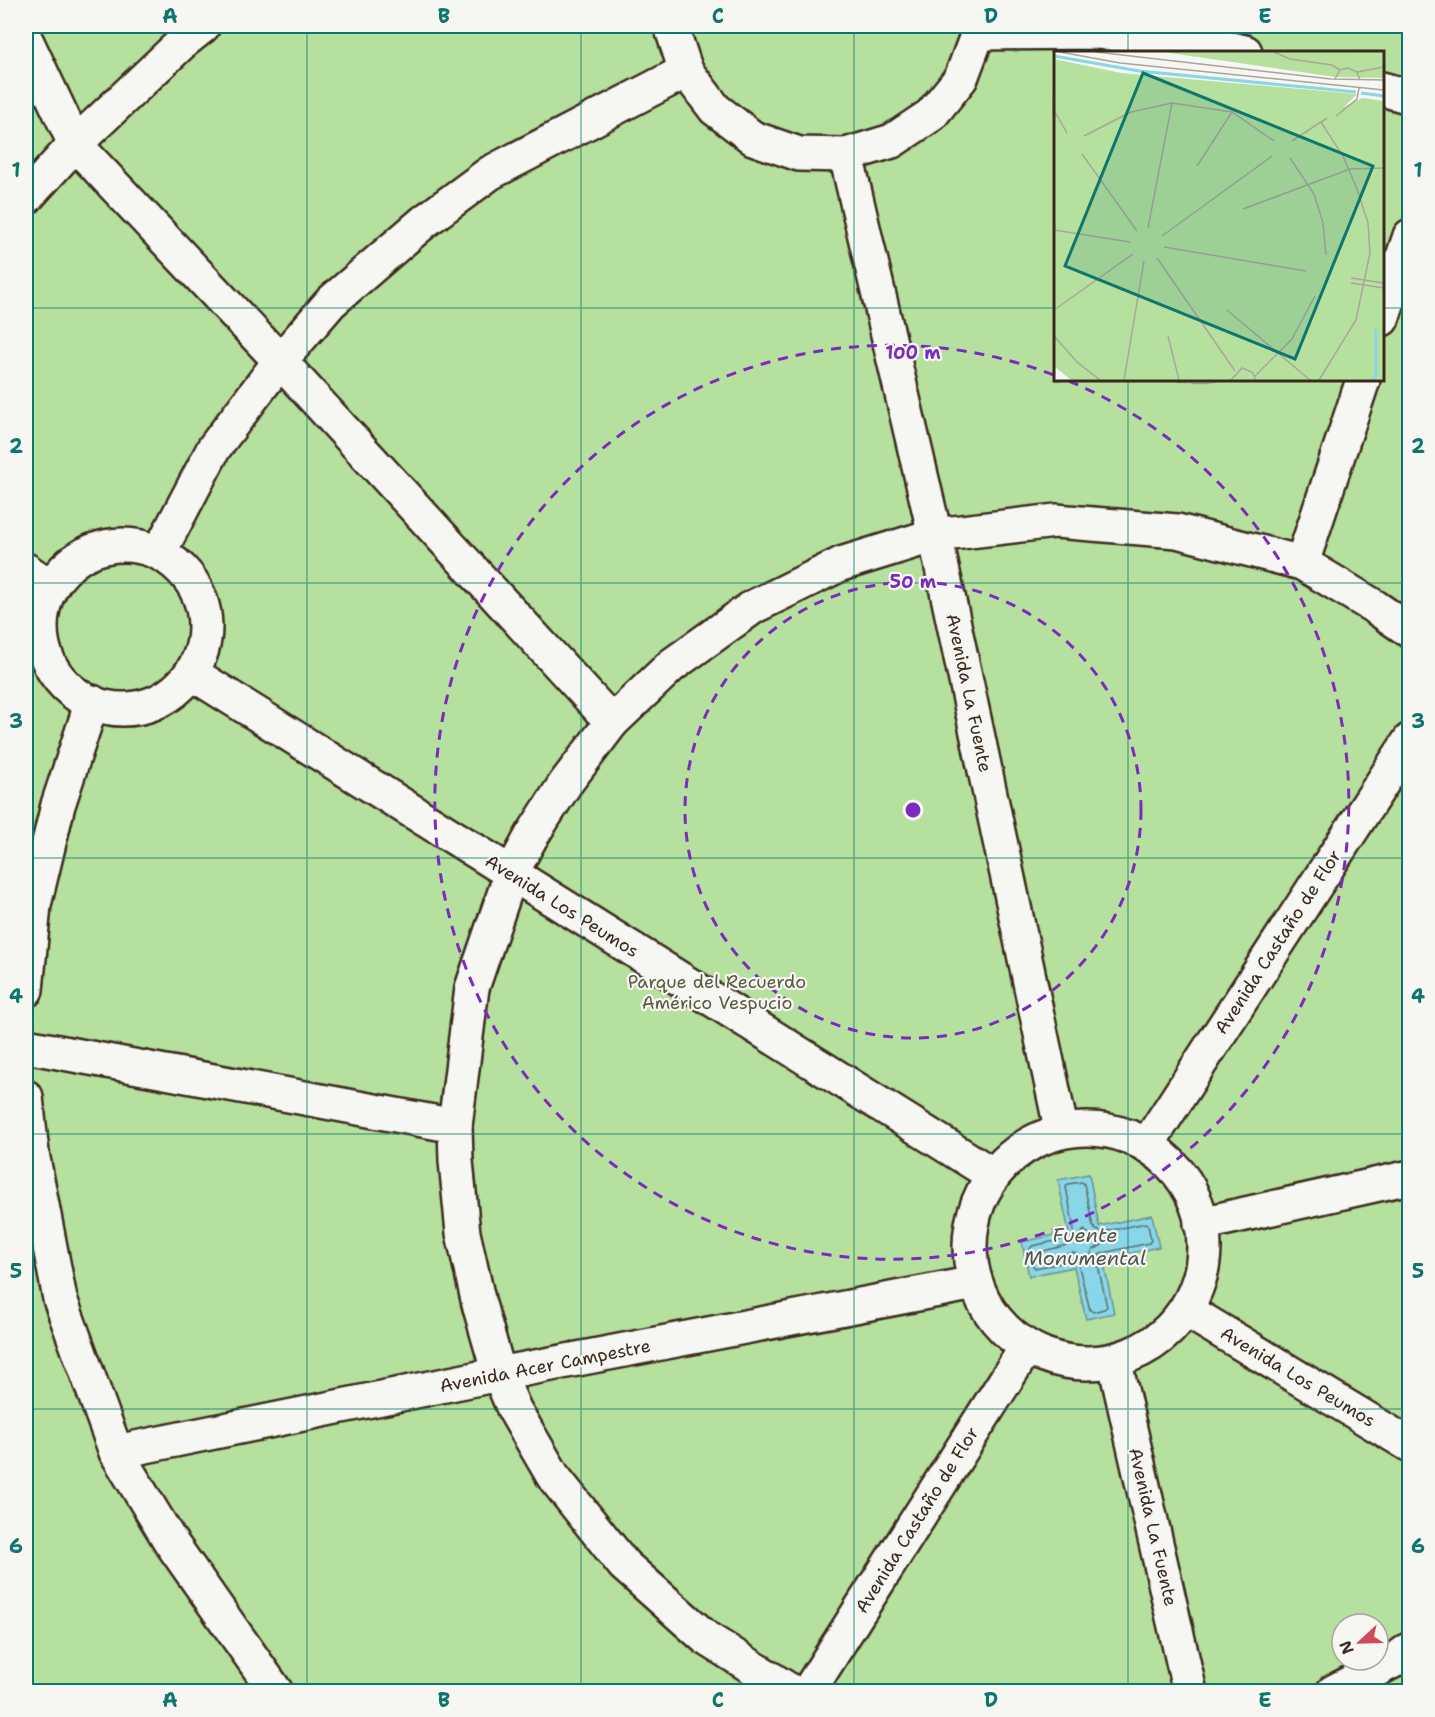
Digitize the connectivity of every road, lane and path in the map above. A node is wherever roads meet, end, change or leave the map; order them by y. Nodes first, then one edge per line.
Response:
1 (203, 26) edge
2 (671, 26) edge
3 (979, 29) edge
4 (26, 40) edge
5 (1241, 51) edge
6 (686, 70) junction
7 (1384, 89) edge
8 (1410, 97) edge
9 (75, 144) junction
10 (846, 154) junction
11 (26, 198) edge
12 (1410, 237) edge
13 (1384, 316) edge
14 (280, 361) junction
15 (1363, 381) edge
16 (935, 535) junction
17 (160, 551) junction
18 (1302, 563) junction
19 (38, 579) edge
20 (1410, 631) edge
21 (193, 674) junction
22 (92, 702) junction
23 (612, 722) junction
24 (1410, 740) edge
25 (511, 874) junction
26 (26, 990) edge
27 (26, 1046) edge
28 (26, 1097) edge
29 (455, 1126) junction
30 (1061, 1128) junction
31 (1147, 1145) junction
32 (993, 1175) junction
33 (1410, 1177) edge
34 (1201, 1224) junction
35 (975, 1283) junction
36 (1186, 1310) junction
37 (1026, 1348) junction
38 (1115, 1363) junction
39 (499, 1374) junction
40 (1410, 1445) edge
41 (116, 1452) junction
42 (1410, 1649) edge
43 (276, 1692) edge
44 (792, 1692) edge
45 (808, 1692) edge
46 (1190, 1692) edge
47 (1333, 1692) edge

1 - 9 lane
2 - 6 lane
3 - 5 lane
3 - 10 lane
4 - 9 lane
6 - 10 lane
6 - 14 lane
7 - 8 lane
9 - 11 lane
9 - 14 lane
10 - 16 lane, Avenida La Fuente
12 - 13 lane
14 - 17 lane
14 - 23 lane
15 - 18 lane
16 - 18 lane
16 - 23 lane
16 - 30 lane, Avenida La Fuente
17 - 19 lane
17 - 21 lane
18 - 20 lane
19 - 22 lane
21 - 22 lane
21 - 25 lane, Avenida Los Peumos
22 - 26 lane
23 - 25 lane
24 - 31 lane, Avenida Castaño de Flor
25 - 29 lane
25 - 32 lane, Avenida Los Peumos
27 - 29 lane
28 - 41 lane
29 - 39 lane
30 - 31 lane
30 - 32 lane
31 - 34 lane
32 - 35 lane
33 - 34 lane
34 - 36 lane
35 - 37 lane
35 - 39 lane, Avenida Acer Campestre
36 - 38 lane
36 - 40 lane, Avenida Los Peumos
37 - 38 lane
37 - 45 lane, Avenida Castaño de Flor
38 - 46 lane, Avenida La Fuente
39 - 41 lane, Avenida Acer Campestre
39 - 44 lane
41 - 43 lane
42 - 47 lane

